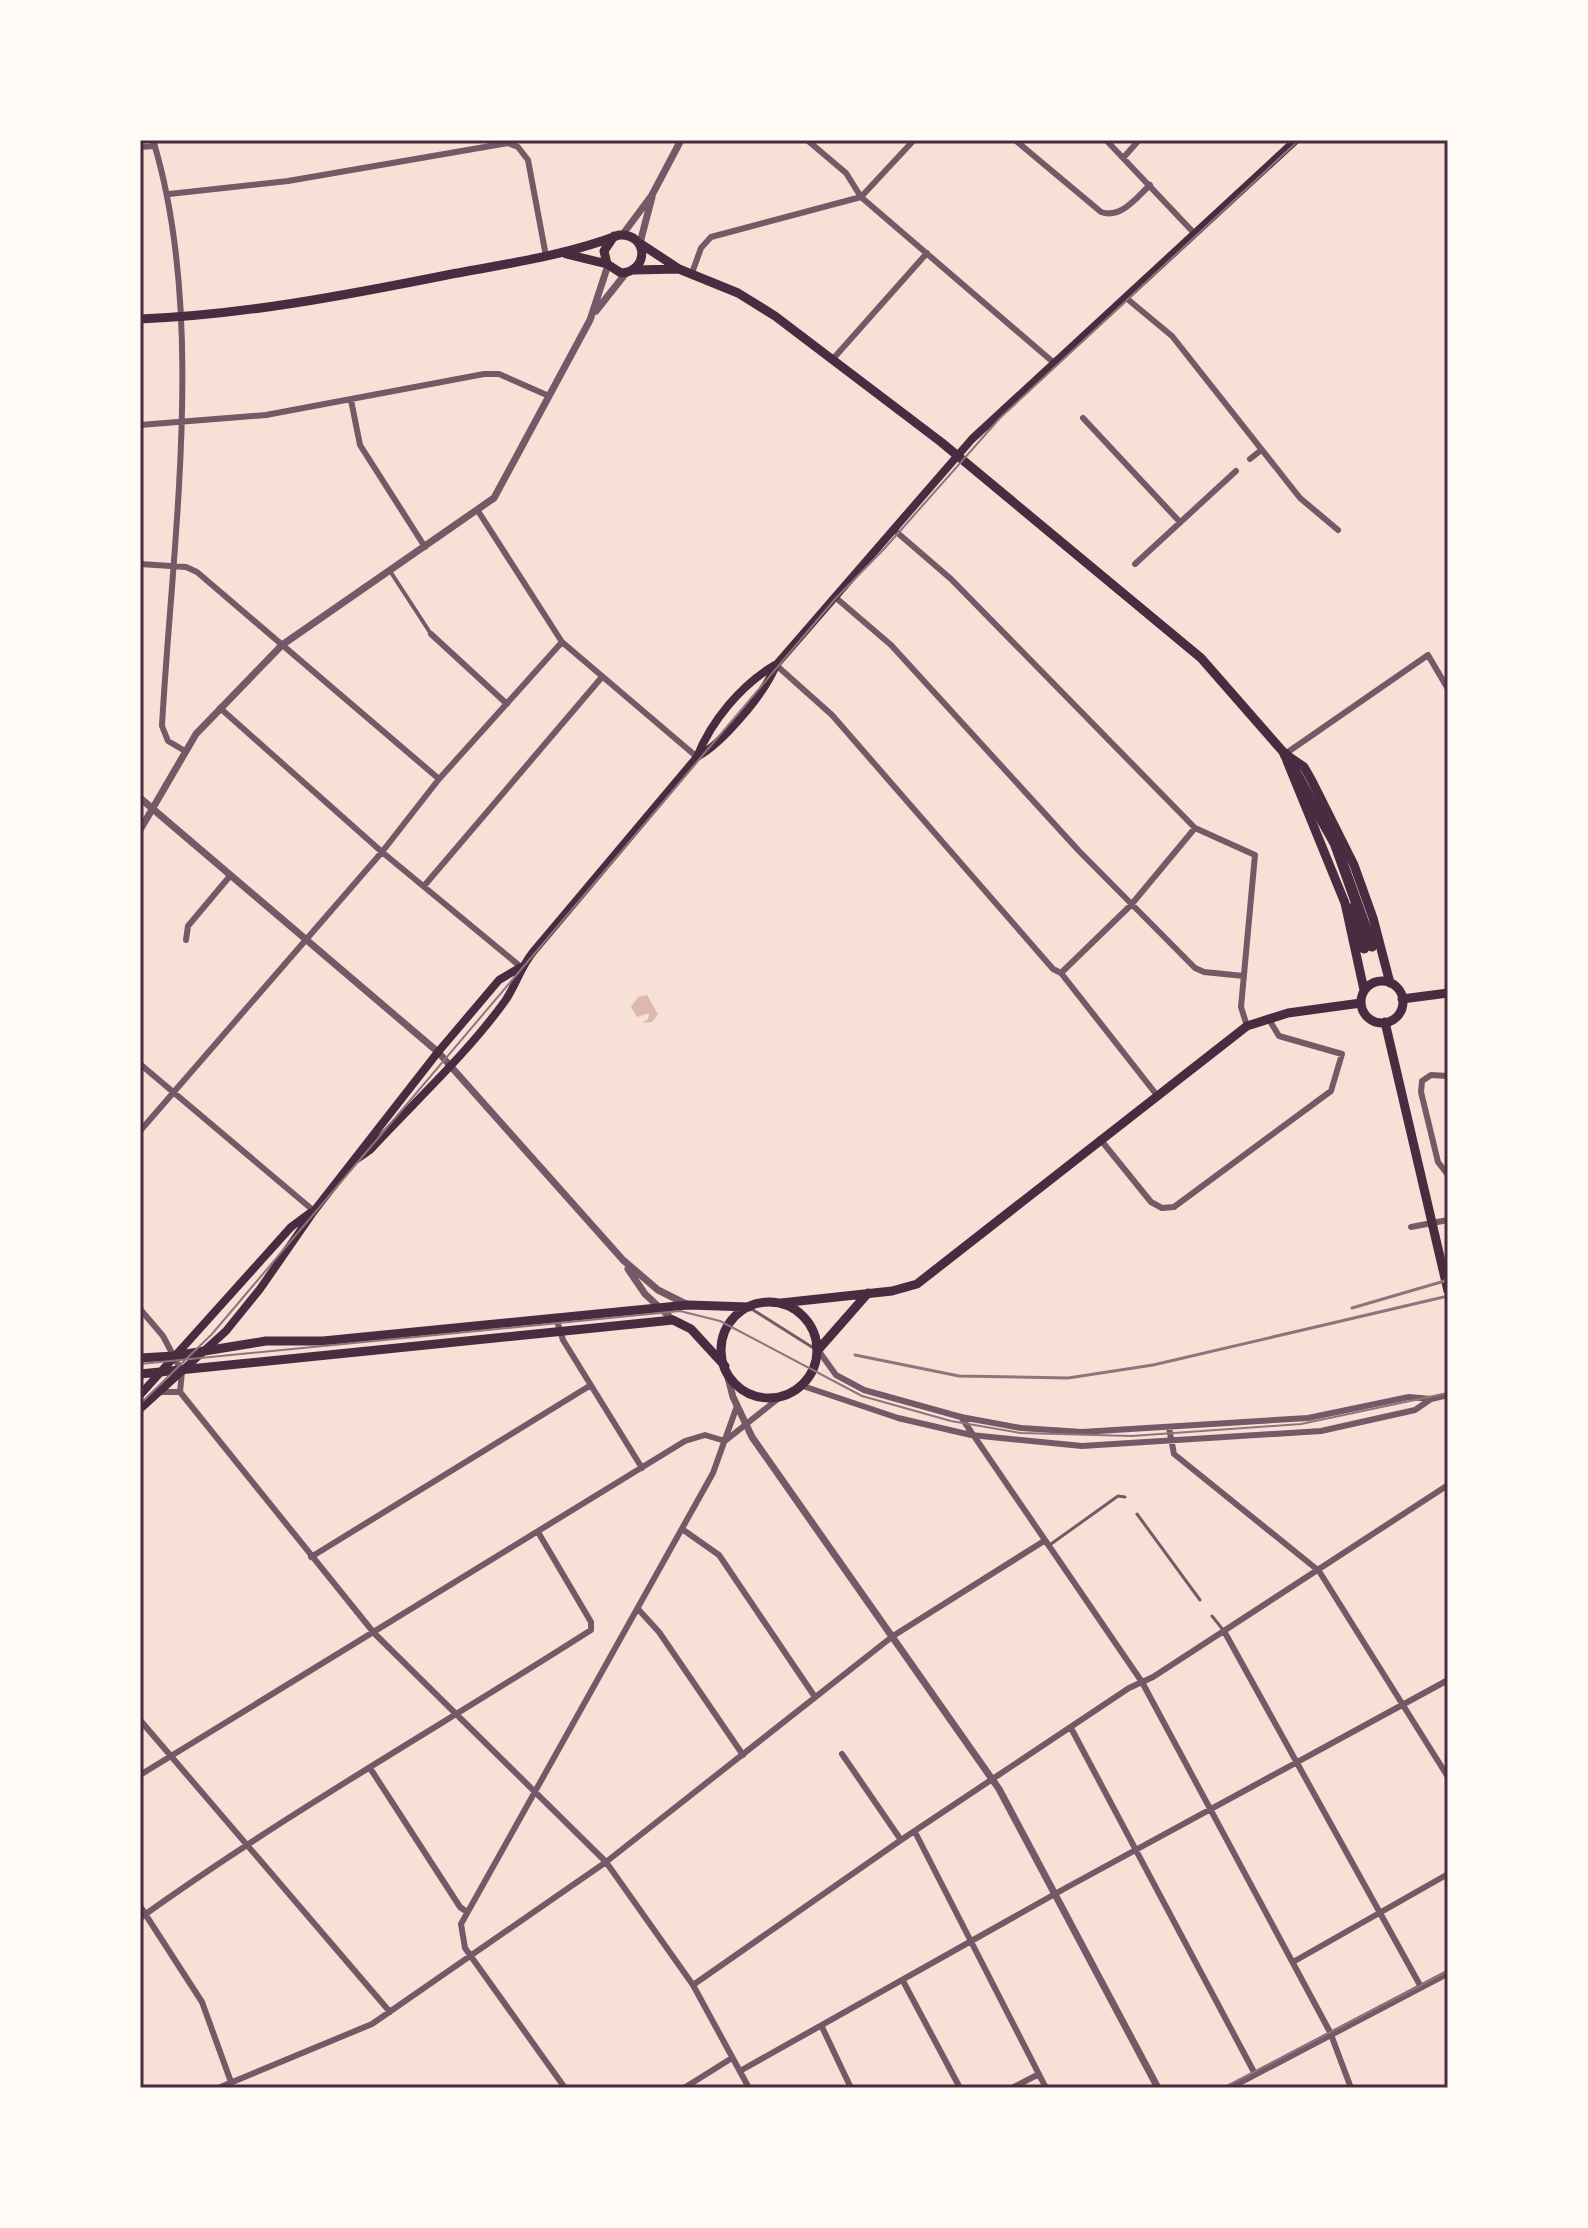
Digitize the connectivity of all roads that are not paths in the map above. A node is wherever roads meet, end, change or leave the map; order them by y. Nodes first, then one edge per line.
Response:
1 (146, 140) edge
2 (681, 140) edge
3 (807, 140) edge
4 (914, 140) edge
5 (1015, 140) edge
6 (1106, 140) edge
7 (1139, 140) edge
8 (1296, 140) edge
9 (154, 143) edge
10 (140, 147) edge
11 (1124, 157) junction
12 (1150, 185) junction
13 (169, 194) junction
14 (652, 195) junction
15 (861, 197) junction
16 (1194, 233) junction
17 (619, 235) junction
18 (640, 244) junction
19 (562, 253) junction
20 (927, 253) junction
21 (546, 256) junction
22 (608, 265) junction
23 (679, 269) junction
24 (630, 272) junction
25 (692, 273) junction
26 (1125, 297) junction
27 (180, 316) junction
28 (140, 319) edge
29 (590, 320) junction
30 (832, 360) junction
31 (1053, 362) junction
32 (549, 396) junction
33 (351, 400) junction
34 (1083, 418) dead end
35 (140, 425) edge
36 (180, 425) junction
37 (1260, 451) junction
38 (958, 455) junction
39 (1250, 459) dead end
40 (1236, 471) dead end
41 (478, 511) junction
42 (1179, 521) junction
43 (893, 529) junction
44 (1338, 530) dead end
45 (425, 547) junction
46 (140, 564) edge
47 (1135, 564) dead end
48 (172, 566) junction
49 (390, 571) junction
50 (834, 596) junction
51 (431, 634) joint
52 (562, 642) junction
53 (282, 645) junction
54 (776, 665) junction
55 (602, 677) junction
56 (1448, 689) edge
57 (507, 704) junction
58 (220, 708) junction
59 (185, 751) junction
60 (1285, 754) junction
61 (697, 757) junction
62 (439, 779) junction
63 (140, 798) edge
64 (152, 809) junction
65 (1195, 828) junction
66 (140, 830) edge
67 (382, 852) junction
68 (230, 876) junction
69 (424, 886) junction
70 (1131, 905) junction
71 (304, 938) junction
72 (186, 940) dead end
73 (1368, 947) dead end
74 (521, 967) junction
75 (1061, 973) junction
76 (1244, 976) junction
77 (1390, 983) junction
78 (1364, 990) junction
79 (1448, 993) edge
80 (1402, 999) junction
81 (1361, 1003) junction
82 (1268, 1017) junction
83 (1385, 1022) junction
84 (1247, 1026) junction
85 (438, 1052) junction
86 (140, 1064) edge
87 (449, 1066) junction
88 (1448, 1076) edge
89 (174, 1091) junction
90 (1156, 1094) junction
91 (140, 1131) edge
92 (1100, 1139) junction
93 (357, 1159) junction
94 (1448, 1159) edge
95 (1438, 1162) junction
96 (1448, 1175) edge
97 (314, 1211) junction
98 (1448, 1220) edge
99 (1411, 1227) dead end
100 (623, 1260) junction
101 (1448, 1291) edge
102 (868, 1293) junction
103 (781, 1303) junction
104 (688, 1305) junction
105 (749, 1307) junction
106 (657, 1308) junction
107 (140, 1309) edge
108 (556, 1318) junction
109 (673, 1320) junction
110 (558, 1330) junction
111 (210, 1348) junction
112 (818, 1350) junction
113 (174, 1356) junction
114 (140, 1358) edge
115 (725, 1366) junction
116 (182, 1372) junction
117 (161, 1373) junction
118 (140, 1374) edge
119 (140, 1381) edge
120 (591, 1385) junction
121 (800, 1385) junction
122 (160, 1392) junction
123 (180, 1392) junction
124 (141, 1394) edge
125 (1448, 1395) edge
126 (779, 1398) junction
127 (1431, 1399) junction
128 (737, 1406) junction
129 (140, 1409) edge
130 (961, 1417) junction
131 (746, 1426) junction
132 (1169, 1428) junction
133 (971, 1435) junction
134 (725, 1441) junction
135 (1170, 1442) junction
136 (642, 1468) junction
137 (1448, 1485) edge
138 (1125, 1497) dead end
139 (1137, 1514) dead end
140 (682, 1529) junction
141 (538, 1532) junction
142 (1046, 1544) junction
143 (311, 1557) junction
144 (1319, 1571) junction
145 (1200, 1600) dead end
146 (638, 1609) junction
147 (1212, 1616) dead end
148 (1224, 1631) junction
149 (374, 1633) junction
150 (893, 1636) junction
151 (1448, 1680) edge
152 (1142, 1682) junction
153 (815, 1697) junction
154 (1402, 1702) junction
155 (457, 1715) junction
156 (140, 1720) edge
157 (1071, 1728) junction
158 (842, 1754) dead end
159 (743, 1755) junction
160 (171, 1756) junction
161 (1297, 1761) junction
162 (370, 1768) junction
163 (140, 1775) edge
164 (1448, 1777) edge
165 (993, 1779) junction
166 (535, 1790) junction
167 (1209, 1809) junction
168 (915, 1832) junction
169 (901, 1840) junction
170 (245, 1843) junction
171 (1134, 1851) junction
172 (606, 1862) junction
173 (1448, 1874) edge
174 (1056, 1894) junction
175 (140, 1906) edge
176 (467, 1912) junction
177 (1381, 1915) junction
178 (143, 1916) edge
179 (971, 1941) junction
180 (471, 1957) junction
181 (1293, 1962) junction
182 (1448, 1973) edge
183 (903, 1981) junction
184 (693, 1985) junction
185 (1421, 1987) junction
186 (390, 2012) junction
187 (822, 2027) junction
188 (1330, 2034) junction
189 (732, 2058) junction
190 (740, 2071) junction
191 (1039, 2074) junction
192 (1255, 2074) junction
193 (231, 2082) junction
194 (218, 2088) edge
195 (565, 2088) edge
196 (684, 2088) edge
197 (749, 2088) edge
198 (851, 2088) edge
199 (960, 2088) edge
200 (1012, 2088) edge
201 (1046, 2088) edge
202 (1158, 2088) edge
203 (1229, 2088) edge
204 (1351, 2088) edge

1 - 9 street
2 - 14 street
3 - 15 street
4 - 15 street
5 - 12 street
6 - 11 street
7 - 11 street
8 - 16 main road
9 - 10 street
9 - 13 street
11 - 12 street
12 - 16 street
13 - 21 street
13 - 27 street
14 - 17 street
14 - 18 street
15 - 20 street
15 - 25 street
16 - 26 main road
17 - 18 main road
17 - 19 main road
17 - 22 main road
18 - 23 main road
18 - 24 main road
19 - 21 main road
19 - 22 main road
20 - 30 street
20 - 31 street
21 - 27 main road
22 - 24 main road
22 - 29 street
23 - 24 main road
23 - 25 main road
24 - 29 street
25 - 30 main road
26 - 31 main road
26 - 37 street
27 - 28 main road
27 - 36 street
29 - 32 street
30 - 38 main road
31 - 38 main road
32 - 33 street
32 - 41 street
33 - 36 street
33 - 45 street
34 - 42 street
35 - 36 street
36 - 48 street
37 - 39 street
37 - 44 street
38 - 43 main road
38 - 60 main road
40 - 42 street
41 - 45 street
41 - 52 street
42 - 47 street
43 - 50 main road
43 - 65 street
45 - 49 street
46 - 48 street
48 - 53 street
48 - 59 street
49 - 51 street
49 - 53 street
50 - 54 main road
50 - 70 street
51 - 57 street
52 - 55 street
52 - 57 street
53 - 58 street
53 - 62 street
54 - 61 main road
54 - 61 main road
54 - 75 street
55 - 61 street
55 - 69 street
56 - 60 street
57 - 62 street
58 - 59 street
58 - 67 street
59 - 64 street
60 - 73 highway
60 - 77 main road
60 - 78 main road
61 - 74 main road
62 - 67 street
63 - 64 street
64 - 66 street
64 - 68 street
65 - 70 street
65 - 76 street
67 - 69 street
67 - 71 street
68 - 71 street
68 - 72 street
69 - 74 street
70 - 75 street
70 - 76 street
71 - 85 street
71 - 89 street
74 - 85 main road
74 - 87 main road
75 - 90 street
76 - 84 street
77 - 78 main road
77 - 80 main road
78 - 81 main road
79 - 80 main road
80 - 83 main road
81 - 82 main road
81 - 83 main road
82 - 84 main road
82 - 92 street
83 - 101 main road
84 - 90 main road
85 - 87 street
85 - 93 main road
86 - 89 street
87 - 93 main road
87 - 100 street
88 - 95 street
89 - 91 street
89 - 97 street
90 - 92 main road
92 - 102 main road
93 - 97 main road
94 - 95 street
95 - 96 street
97 - 111 main road
97 - 113 main road
98 - 99 street
100 - 104 street
100 - 106 street
102 - 103 main road
102 - 112 main road
103 - 105 main road
103 - 112 main road
104 - 105 main road
104 - 106 main road
105 - 112 lane
105 - 115 main road
106 - 108 main road
106 - 109 street
107 - 113 street
108 - 110 street
108 - 111 main road
109 - 110 main road
109 - 115 main road
110 - 116 main road
110 - 120 street
111 - 113 main road
111 - 116 main road
112 - 121 main road
112 - 130 street
113 - 114 main road
113 - 116 street
113 - 117 main road
115 - 126 main road
115 - 128 street
116 - 117 main road
116 - 122 main road
116 - 123 street
117 - 118 main road
117 - 124 main road
119 - 124 main road
120 - 136 street
120 - 143 street
121 - 126 main road
121 - 133 street
122 - 123 street
122 - 129 main road
123 - 143 street
125 - 127 street
126 - 131 street
127 - 132 street
127 - 135 street
128 - 131 street
128 - 134 street
130 - 132 street
130 - 133 street
131 - 134 street
131 - 150 street
132 - 135 street
133 - 135 street
133 - 142 street
134 - 136 street
134 - 140 street
135 - 144 street
136 - 141 street
137 - 144 street
138 - 142 lane
139 - 145 lane
140 - 146 street
140 - 153 street
141 - 149 street
141 - 155 street
142 - 150 street
142 - 152 street
143 - 149 street
144 - 148 street
144 - 154 street
146 - 159 street
146 - 166 street
147 - 148 lane
148 - 152 street
148 - 161 street
149 - 155 street
149 - 160 street
150 - 153 street
150 - 165 street
151 - 154 street
152 - 157 street
152 - 167 street
153 - 159 street
154 - 161 street
154 - 164 street
155 - 162 street
155 - 166 street
156 - 160 street
157 - 165 street
157 - 171 street
158 - 169 street
159 - 172 street
160 - 163 street
160 - 170 street
161 - 167 street
161 - 177 street
162 - 170 street
162 - 176 street
165 - 168 street
165 - 174 street
166 - 172 street
166 - 176 street
167 - 171 street
167 - 181 street
168 - 169 street
168 - 179 street
169 - 184 street
170 - 178 street
170 - 186 street
171 - 174 street
171 - 192 street
172 - 180 street
172 - 184 street
173 - 177 street
174 - 179 street
174 - 202 street
175 - 178 street
176 - 180 street
177 - 181 street
177 - 185 street
178 - 193 street
179 - 183 street
179 - 191 street
180 - 186 street
180 - 195 street
181 - 188 street
182 - 185 street
183 - 187 street
183 - 199 street
184 - 189 street
185 - 188 street
186 - 193 street
187 - 190 street
187 - 198 street
188 - 192 street
188 - 204 street
189 - 190 street
189 - 196 street
190 - 197 street
191 - 200 street
191 - 201 street
192 - 203 street
193 - 194 street

